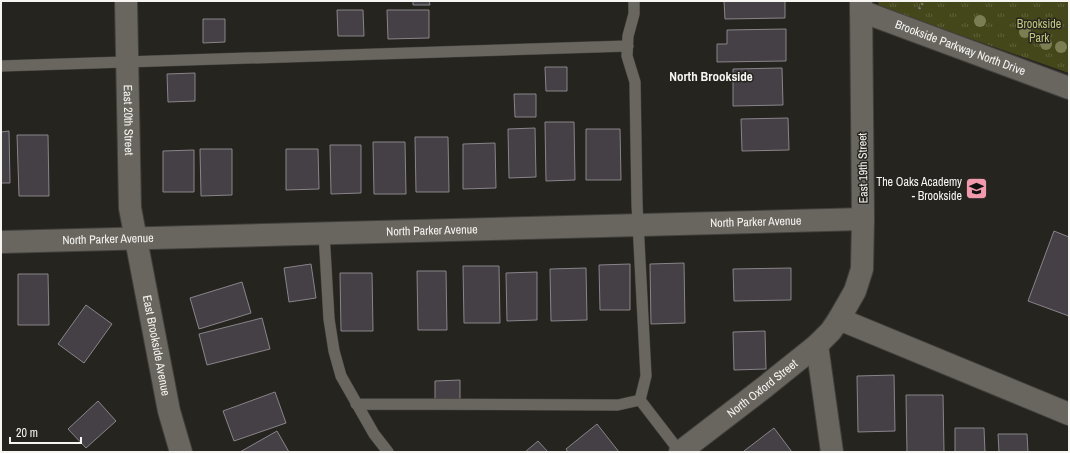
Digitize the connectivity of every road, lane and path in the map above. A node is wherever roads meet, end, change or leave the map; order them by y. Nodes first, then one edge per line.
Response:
1 (126, 1) edge
2 (634, 1) edge
3 (861, 6) edge
4 (628, 46) junction
5 (127, 62) junction
6 (1, 66) edge
7 (1069, 88) edge
8 (863, 219) junction
9 (638, 225) junction
10 (324, 233) junction
11 (136, 238) junction
12 (1, 242) edge
13 (839, 319) junction
14 (817, 345) junction
15 (640, 400) junction
16 (356, 404) junction
17 (1069, 414) edge
18 (182, 452) edge
19 (388, 452) edge
20 (680, 452) edge
21 (832, 452) edge

1 - 5 street, East 20th Street
2 - 4 lane
3 - 7 street, Brookside Parkway North Drive
3 - 8 street, East 19th Street
4 - 5 lane
4 - 9 lane
5 - 6 lane
5 - 11 street, East 20th Street
8 - 9 street, North Parker Avenue
8 - 13 street, East 19th Street
9 - 10 street, North Parker Avenue
9 - 15 lane
10 - 11 street, North Parker Avenue
10 - 16 lane
11 - 12 street, North Parker Avenue
11 - 18 street, East Brookside Avenue
13 - 14 street, North Oxford Street
13 - 17 street
14 - 20 street, North Oxford Street
14 - 21 street
15 - 16 lane
15 - 20 lane
16 - 19 lane

